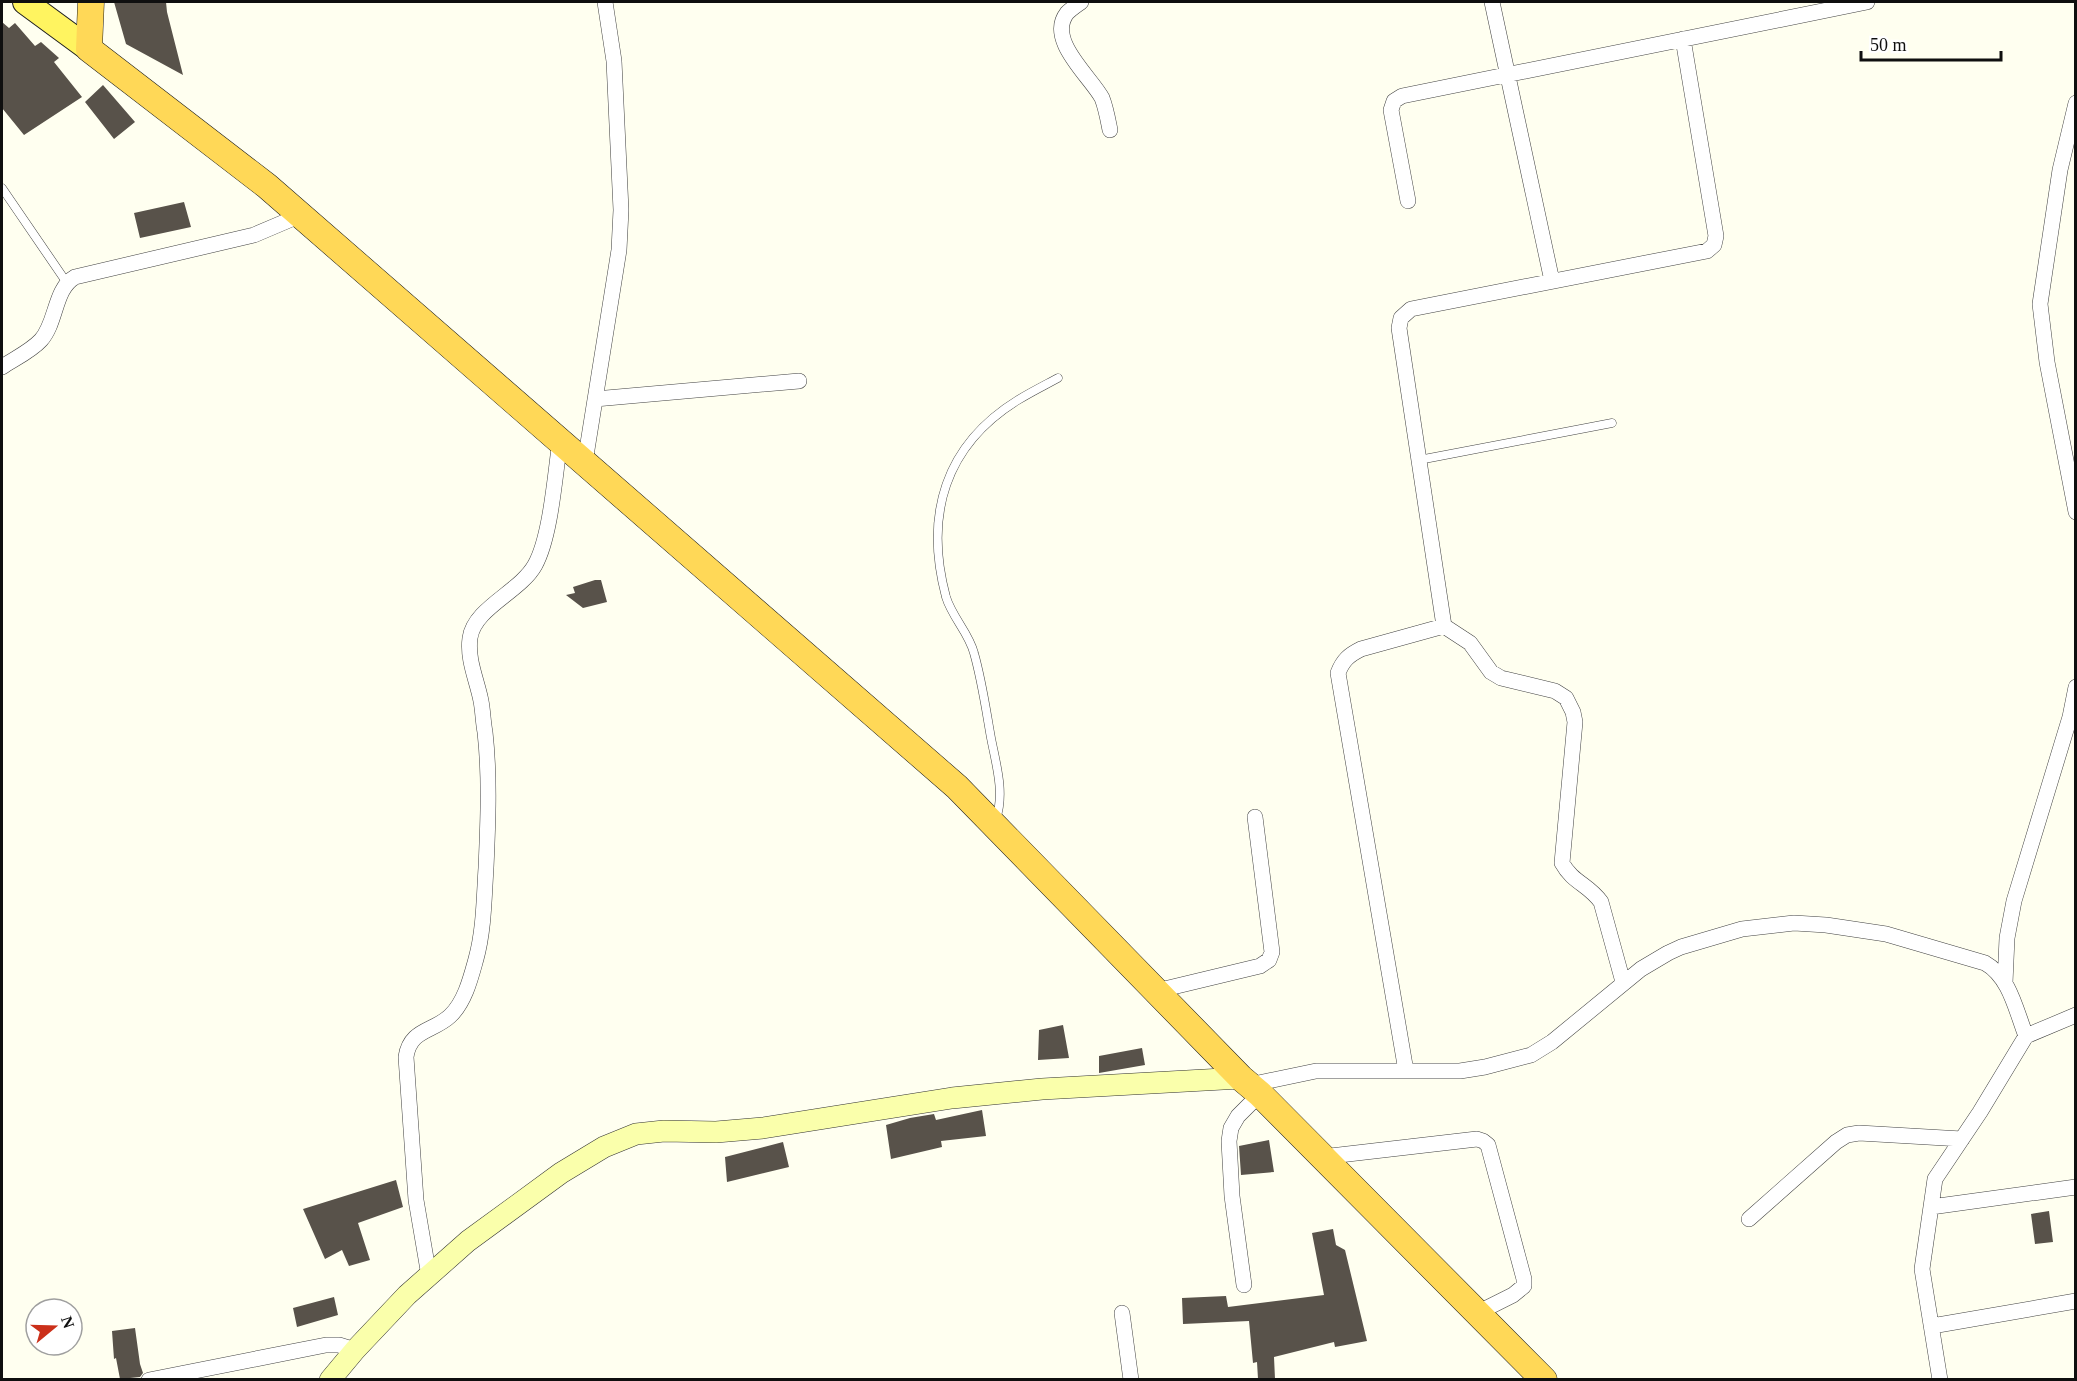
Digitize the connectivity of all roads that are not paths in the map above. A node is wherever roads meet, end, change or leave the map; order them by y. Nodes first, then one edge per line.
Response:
1 (25, 2) edge
2 (91, 2) edge
3 (605, 2) edge
4 (1082, 2) edge
5 (1492, 2) edge
6 (1867, 2) edge
7 (1683, 39) junction
8 (89, 49) junction
9 (1508, 75) junction
10 (2076, 103) edge
11 (1110, 130) dead end
12 (2, 188) edge
13 (1408, 201) dead end
14 (301, 215) junction
15 (1552, 281) junction
16 (68, 283) junction
17 (2, 367) edge
18 (1058, 378) dead end
19 (799, 381) dead end
20 (595, 399) junction
21 (1612, 423) dead end
22 (560, 441) junction
23 (1419, 460) junction
24 (585, 462) junction
25 (2076, 512) edge
26 (1444, 626) junction
27 (2076, 687) edge
28 (1255, 817) dead end
29 (994, 825) junction
30 (1623, 982) junction
31 (2005, 983) junction
32 (1156, 991) junction
33 (2076, 1015) edge
34 (2026, 1036) junction
35 (1406, 1071) junction
36 (1250, 1086) junction
37 (1962, 1139) junction
38 (1322, 1157) junction
39 (2076, 1187) edge
40 (1931, 1207) junction
41 (1749, 1219) dead end
42 (429, 1276) junction
43 (1244, 1285) dead end
44 (2076, 1301) edge
45 (1122, 1313) dead end
46 (1477, 1313) junction
47 (1932, 1326) junction
48 (355, 1350) junction
49 (149, 1380) edge
50 (330, 1380) edge
51 (1131, 1380) edge
52 (1544, 1380) edge
53 (1940, 1380) edge

1 - 8 main road
2 - 8 highway
3 - 20 street
4 - 11 street
5 - 9 street
6 - 7 street
7 - 9 street
7 - 15 street
8 - 14 highway
9 - 13 street
9 - 15 street
10 - 25 street
12 - 16 lane
14 - 16 street
14 - 22 highway
15 - 23 street
16 - 17 street
18 - 29 lane
19 - 20 street
20 - 24 street
21 - 23 lane
22 - 24 highway
22 - 42 street
23 - 26 street
24 - 29 highway
26 - 30 street
26 - 35 street
27 - 31 street
28 - 32 street
29 - 32 highway
30 - 31 street
30 - 35 street
31 - 34 street
32 - 36 highway
33 - 34 street
34 - 37 street
35 - 36 street
36 - 38 highway
36 - 42 main road
36 - 43 street
37 - 40 street
37 - 41 street
38 - 46 highway
38 - 46 street
39 - 40 street
40 - 47 street
42 - 48 main road
44 - 47 street
45 - 51 street
46 - 52 highway
47 - 53 street
48 - 49 street
48 - 50 main road

